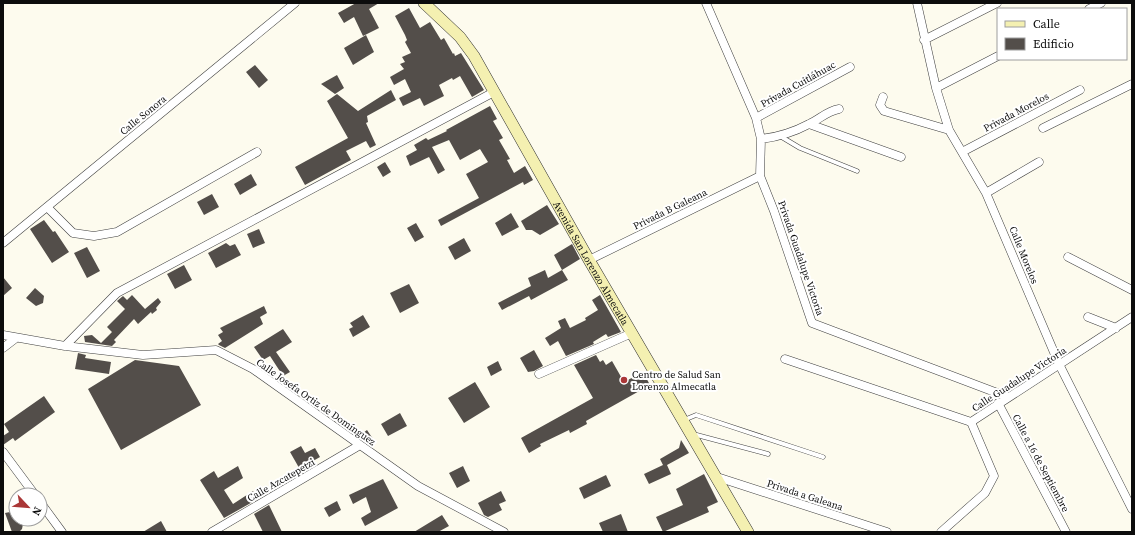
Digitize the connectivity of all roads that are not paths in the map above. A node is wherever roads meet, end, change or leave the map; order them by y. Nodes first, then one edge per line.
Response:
1 (295, 3) edge
2 (424, 3) edge
3 (706, 3) edge
4 (917, 3) edge
5 (997, 3) edge
6 (1101, 3) edge
7 (1091, 8) edge
8 (924, 40) junction
9 (997, 57) edge
10 (850, 67) dead end
11 (1132, 84) edge
12 (936, 88) junction
13 (1080, 90) dead end
14 (494, 92) junction
15 (883, 97) dead end
16 (839, 109) dead end
17 (756, 118) junction
18 (809, 124) junction
19 (1043, 128) dead end
20 (949, 130) junction
21 (780, 136) junction
22 (761, 139) junction
23 (258, 152) dead end
24 (962, 152) junction
25 (901, 157) dead end
26 (1039, 162) dead end
27 (857, 171) dead end
28 (760, 176) junction
29 (986, 193) junction
30 (47, 207) junction
31 (4, 240) edge
32 (1068, 257) dead end
33 (589, 260) junction
34 (1132, 290) edge
35 (1088, 317) dead end
36 (1131, 320) edge
37 (1116, 328) junction
38 (632, 333) junction
39 (3, 335) edge
40 (16, 338) junction
41 (66, 346) junction
42 (3, 348) edge
43 (785, 359) dead end
44 (1059, 364) junction
45 (538, 374) dead end
46 (1008, 397) junction
47 (998, 403) junction
48 (684, 420) junction
49 (971, 422) junction
50 (691, 434) junction
51 (360, 445) junction
52 (3, 452) edge
53 (768, 454) dead end
54 (822, 457) dead end
55 (717, 477) junction
56 (29, 487) edge
57 (1132, 509) edge
58 (48, 513) edge
59 (62, 532) edge
60 (212, 532) edge
61 (504, 532) edge
62 (748, 532) edge
63 (887, 532) edge
64 (941, 532) edge
65 (1066, 532) edge

1 - 30 street, Calle Sonora
2 - 14 main road, Avenida San Lorenzo Almecatla
3 - 17 street, Privada Guadalupe Victoria
4 - 8 street, Calle Morelos
5 - 8 street
6 - 7 street
8 - 12 street, Calle Morelos
9 - 12 street
10 - 17 street, Privada Cuitláhuac
11 - 19 street
12 - 20 street, Calle Morelos
13 - 24 street, Privada Morelos
14 - 33 main road, Avenida San Lorenzo Almecatla
14 - 41 street
15 - 20 street
16 - 18 street
17 - 22 street, Privada Guadalupe Victoria
18 - 21 street
18 - 25 street
20 - 24 street, Calle Morelos
21 - 22 street
21 - 27 lane
22 - 28 street, Privada Guadalupe Victoria
23 - 30 street
24 - 29 street, Calle Morelos
26 - 29 street
28 - 33 street, Privada B Galeana
28 - 46 street, Privada Guadalupe Victoria
29 - 44 street, Calle Morelos
30 - 31 street, Calle Sonora
32 - 34 street
33 - 38 main road, Avenida San Lorenzo Almecatla
35 - 37 street
36 - 37 street, Calle Guadalupe Victoria
37 - 44 street, Calle Guadalupe Victoria
38 - 45 street
38 - 48 main road, Avenida San Lorenzo Almecatla
39 - 40 street, Calle Josefa Ortiz de Domínguez
40 - 41 street, Calle Josefa Ortiz de Domínguez
40 - 42 street
41 - 51 street, Calle Josefa Ortiz de Domínguez
43 - 49 street
44 - 46 street, Calle Guadalupe Victoria
44 - 57 street, Calle Morelos
46 - 47 street, Calle Guadalupe Victoria
47 - 49 street, Calle Guadalupe Victoria
47 - 65 street, Calle a 16 de Septiembre
48 - 50 main road, Avenida San Lorenzo Almecatla
48 - 54 lane
49 - 64 street, Calle Guadalupe Victoria
50 - 53 lane
50 - 55 main road, Avenida San Lorenzo Almecatla
51 - 60 street, Calle Azcatepetzi
51 - 61 street, Calle Josefa Ortiz de Domínguez
52 - 56 street
55 - 62 main road, Avenida San Lorenzo Almecatla
55 - 63 street, Privada a Galeana
58 - 59 street

